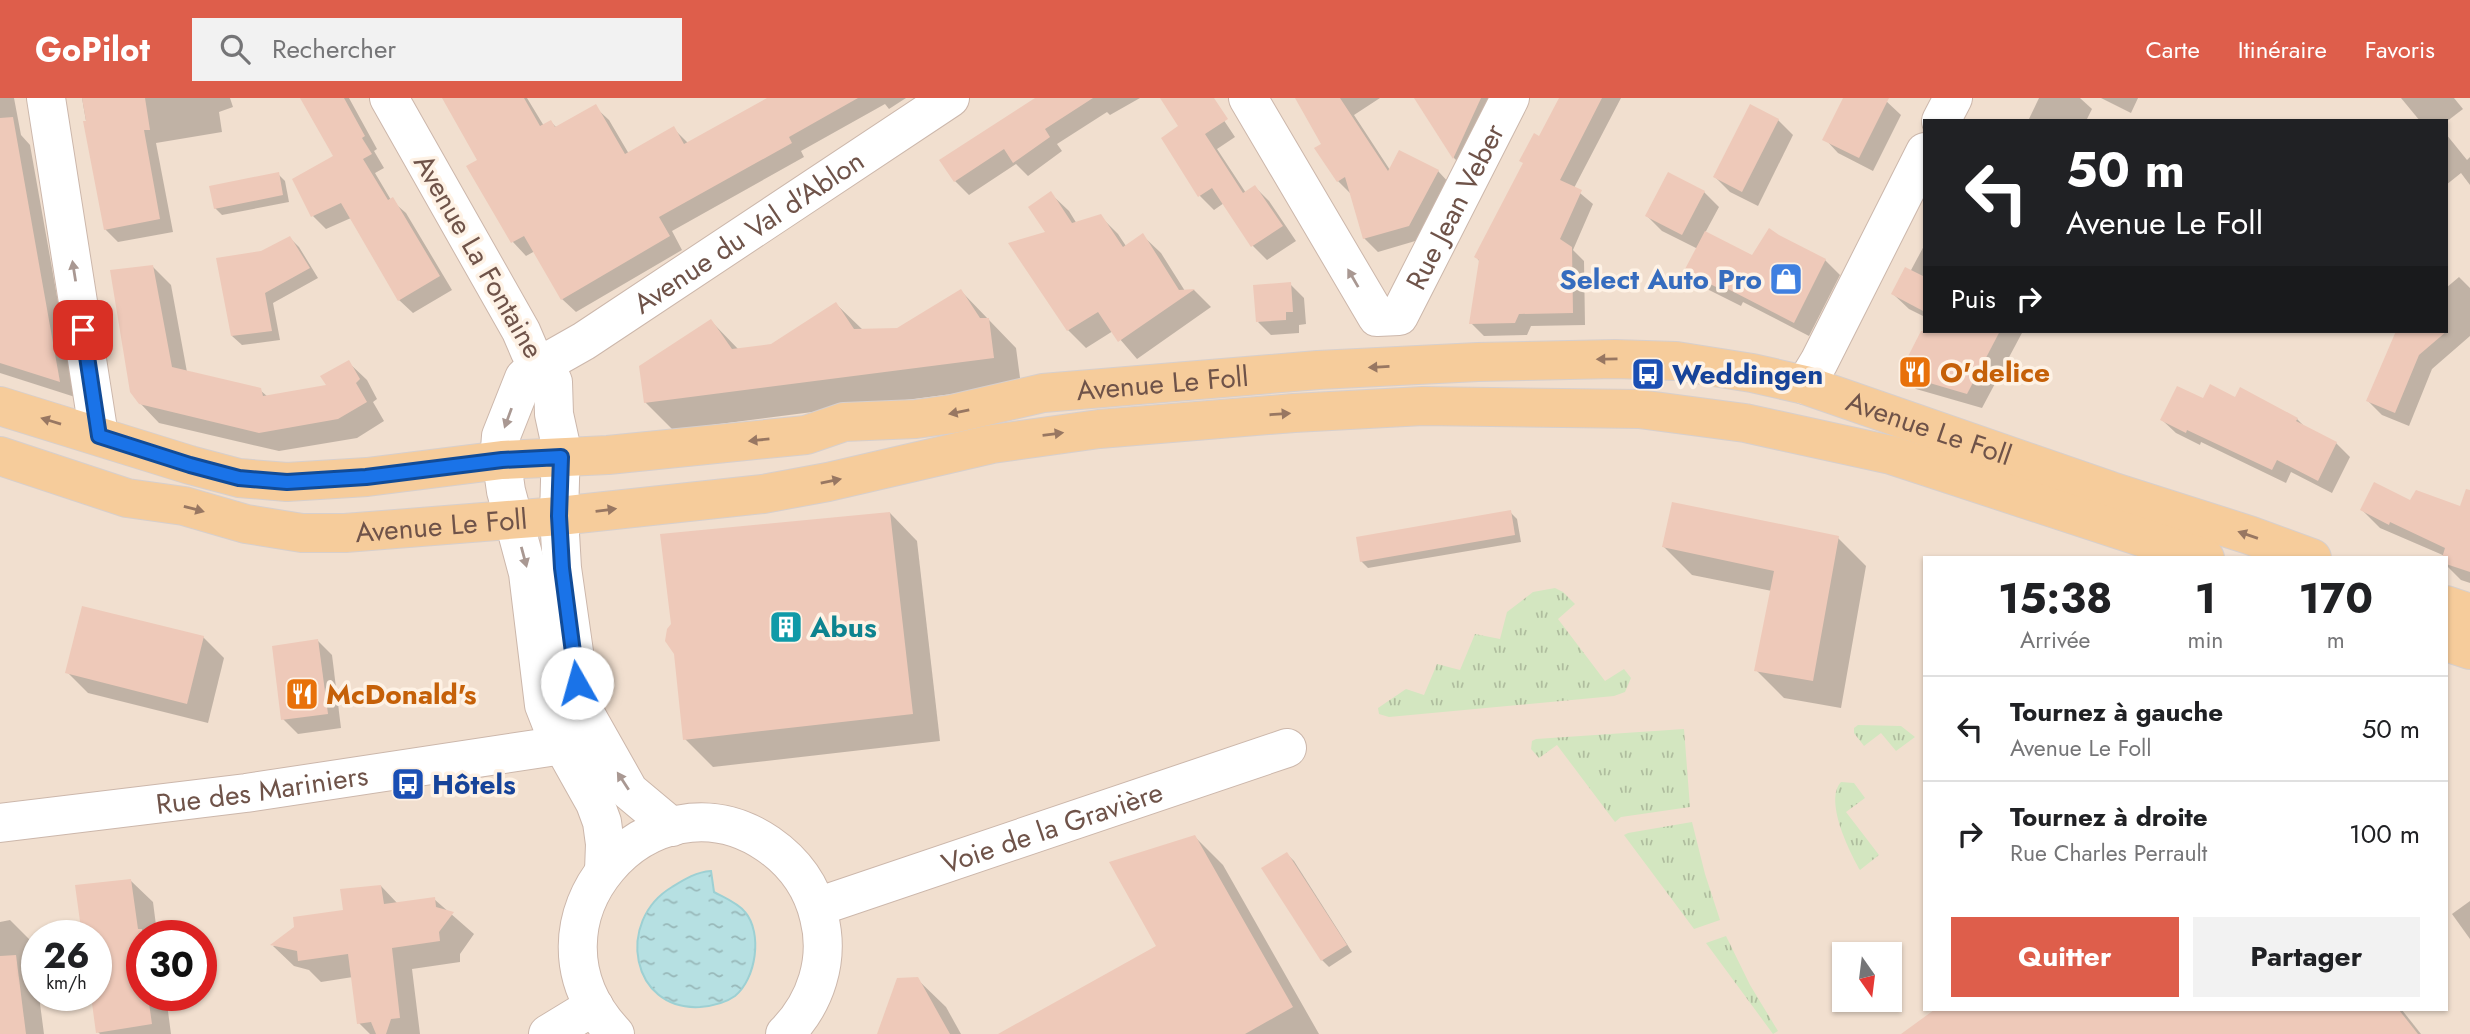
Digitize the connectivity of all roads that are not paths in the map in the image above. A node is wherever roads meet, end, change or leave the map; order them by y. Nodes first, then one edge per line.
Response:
1 (46, 98) edge
2 (389, 98) edge
3 (950, 98) edge
4 (1248, 98) edge
5 (1510, 98) edge
6 (1953, 98) edge
7 (1942, 119) edge
8 (1923, 156) edge
9 (545, 364) junction
10 (1805, 385) junction
11 (0, 406) edge
12 (99, 436) junction
13 (0, 456) edge
14 (559, 488) junction
15 (507, 490) junction
16 (2199, 556) edge
17 (2307, 556) edge
18 (2448, 606) edge
19 (2470, 613) edge
20 (2448, 643) edge
21 (2470, 650) edge
22 (564, 745) junction
23 (1287, 748) dead end
24 (0, 823) edge
25 (672, 827) junction
26 (604, 871) junction
27 (817, 907) junction
28 (605, 1020) edge
29 (548, 1034) edge
30 (785, 1034) edge

12 -> 1 street
2 - 9 street, Avenue La Fontaine
3 - 9 street, Avenue du Val d'Ablon
5 -> 4 street, Rue Jean Veber
6 - 7 street
8 - 10 street
9 - 14 street
9 -> 15 street, Avenue La Fontaine
10 -> 14 main road, Avenue Le Foll
17 -> 10 main road, Avenue Le Foll
12 -> 11 main road, Avenue Le Foll
12 - 15 main road, Avenue Le Foll
13 -> 15 main road, Avenue Le Foll
14 - 15 main road, Avenue Le Foll
14 - 15 main road, Avenue Le Foll
14 -> 16 main road, Avenue Le Foll
25 -> 14 street
15 -> 22 street
18 - 19 main road
20 - 21 main road
22 - 24 street, Rue des Mariniers
22 - 26 street
23 - 27 street, Voie de la Gravière
25 - 26 street
25 - 27 street
26 - 28 street
27 - 30 street
28 - 29 street

